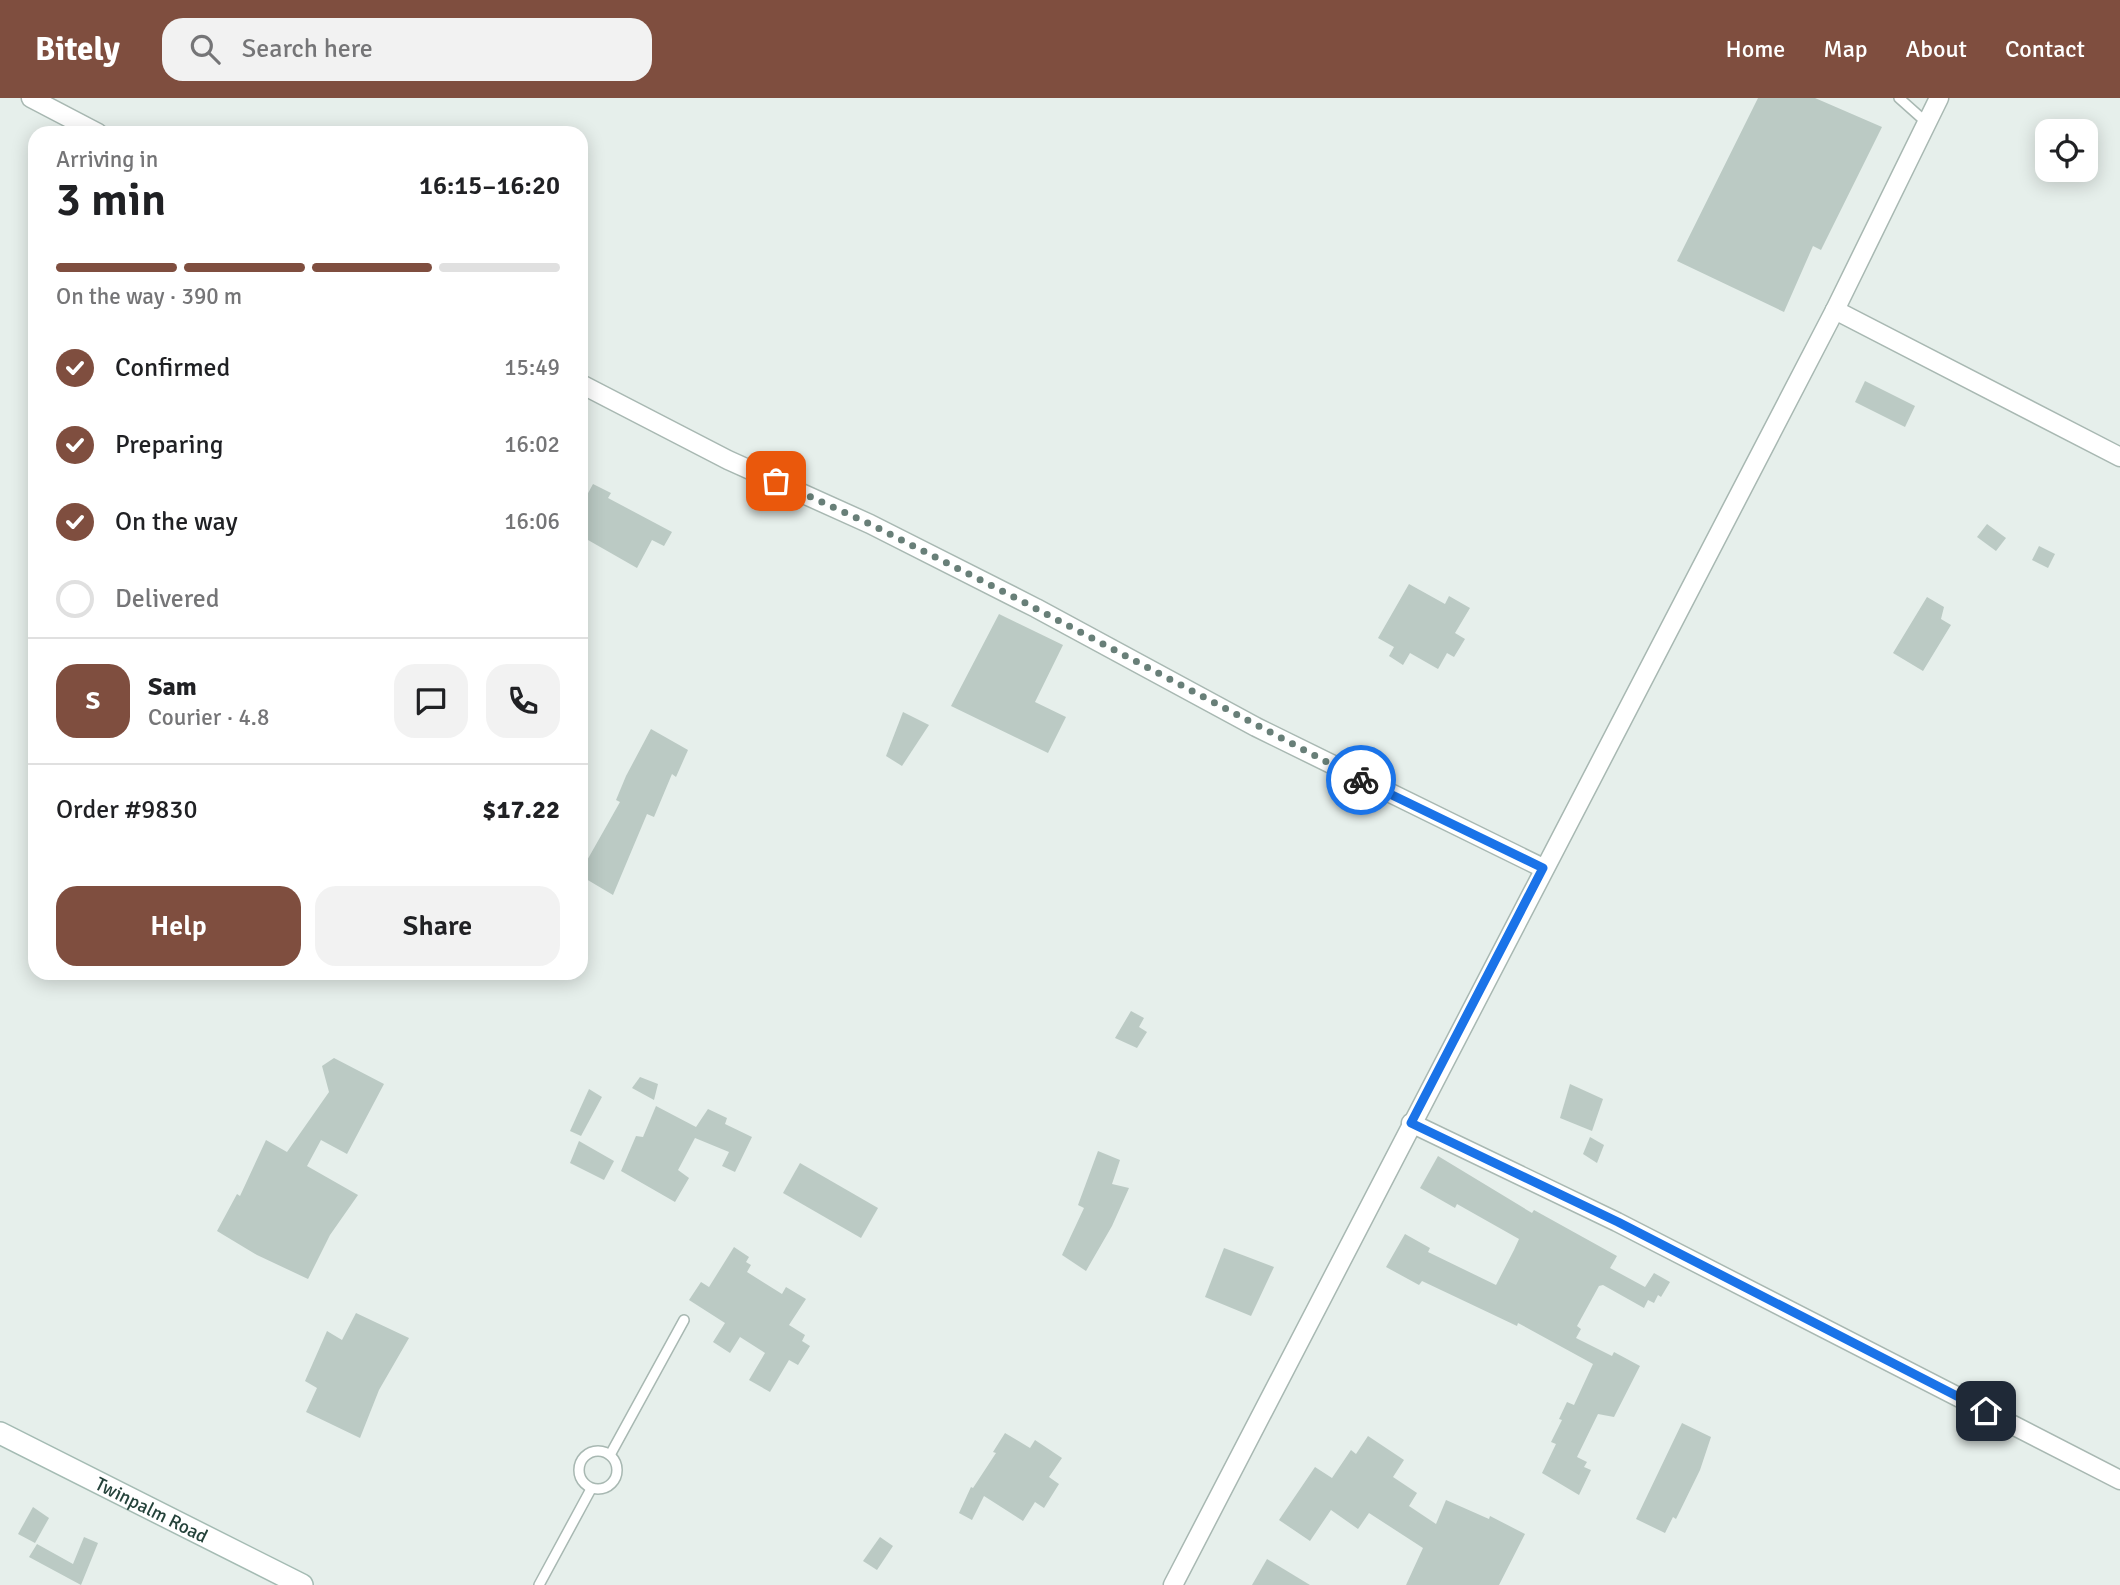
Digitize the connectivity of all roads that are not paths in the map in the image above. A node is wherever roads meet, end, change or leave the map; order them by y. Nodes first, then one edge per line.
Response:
1 (31, 98) edge
2 (1899, 98) edge
3 (1939, 98) edge
4 (1927, 123) junction
5 (85, 126) edge
6 (1835, 310) junction
7 (588, 388) edge
8 (2120, 457) edge
9 (1543, 868) junction
10 (1411, 1123) junction
11 (684, 1320) dead end
12 (0, 1433) edge
13 (610, 1455) junction
14 (2120, 1480) edge
15 (591, 1489) junction
16 (302, 1585) edge
17 (539, 1585) edge
18 (1173, 1585) edge

1 - 5 street
2 - 4 lane
3 - 4 street
4 - 6 street
6 - 8 street
6 - 9 street
7 - 9 street
9 - 10 street
10 - 14 street
10 - 18 street
11 - 13 lane
12 - 16 main road, Twinpalm Road
13 - 15 lane
13 - 15 lane
15 - 17 lane

